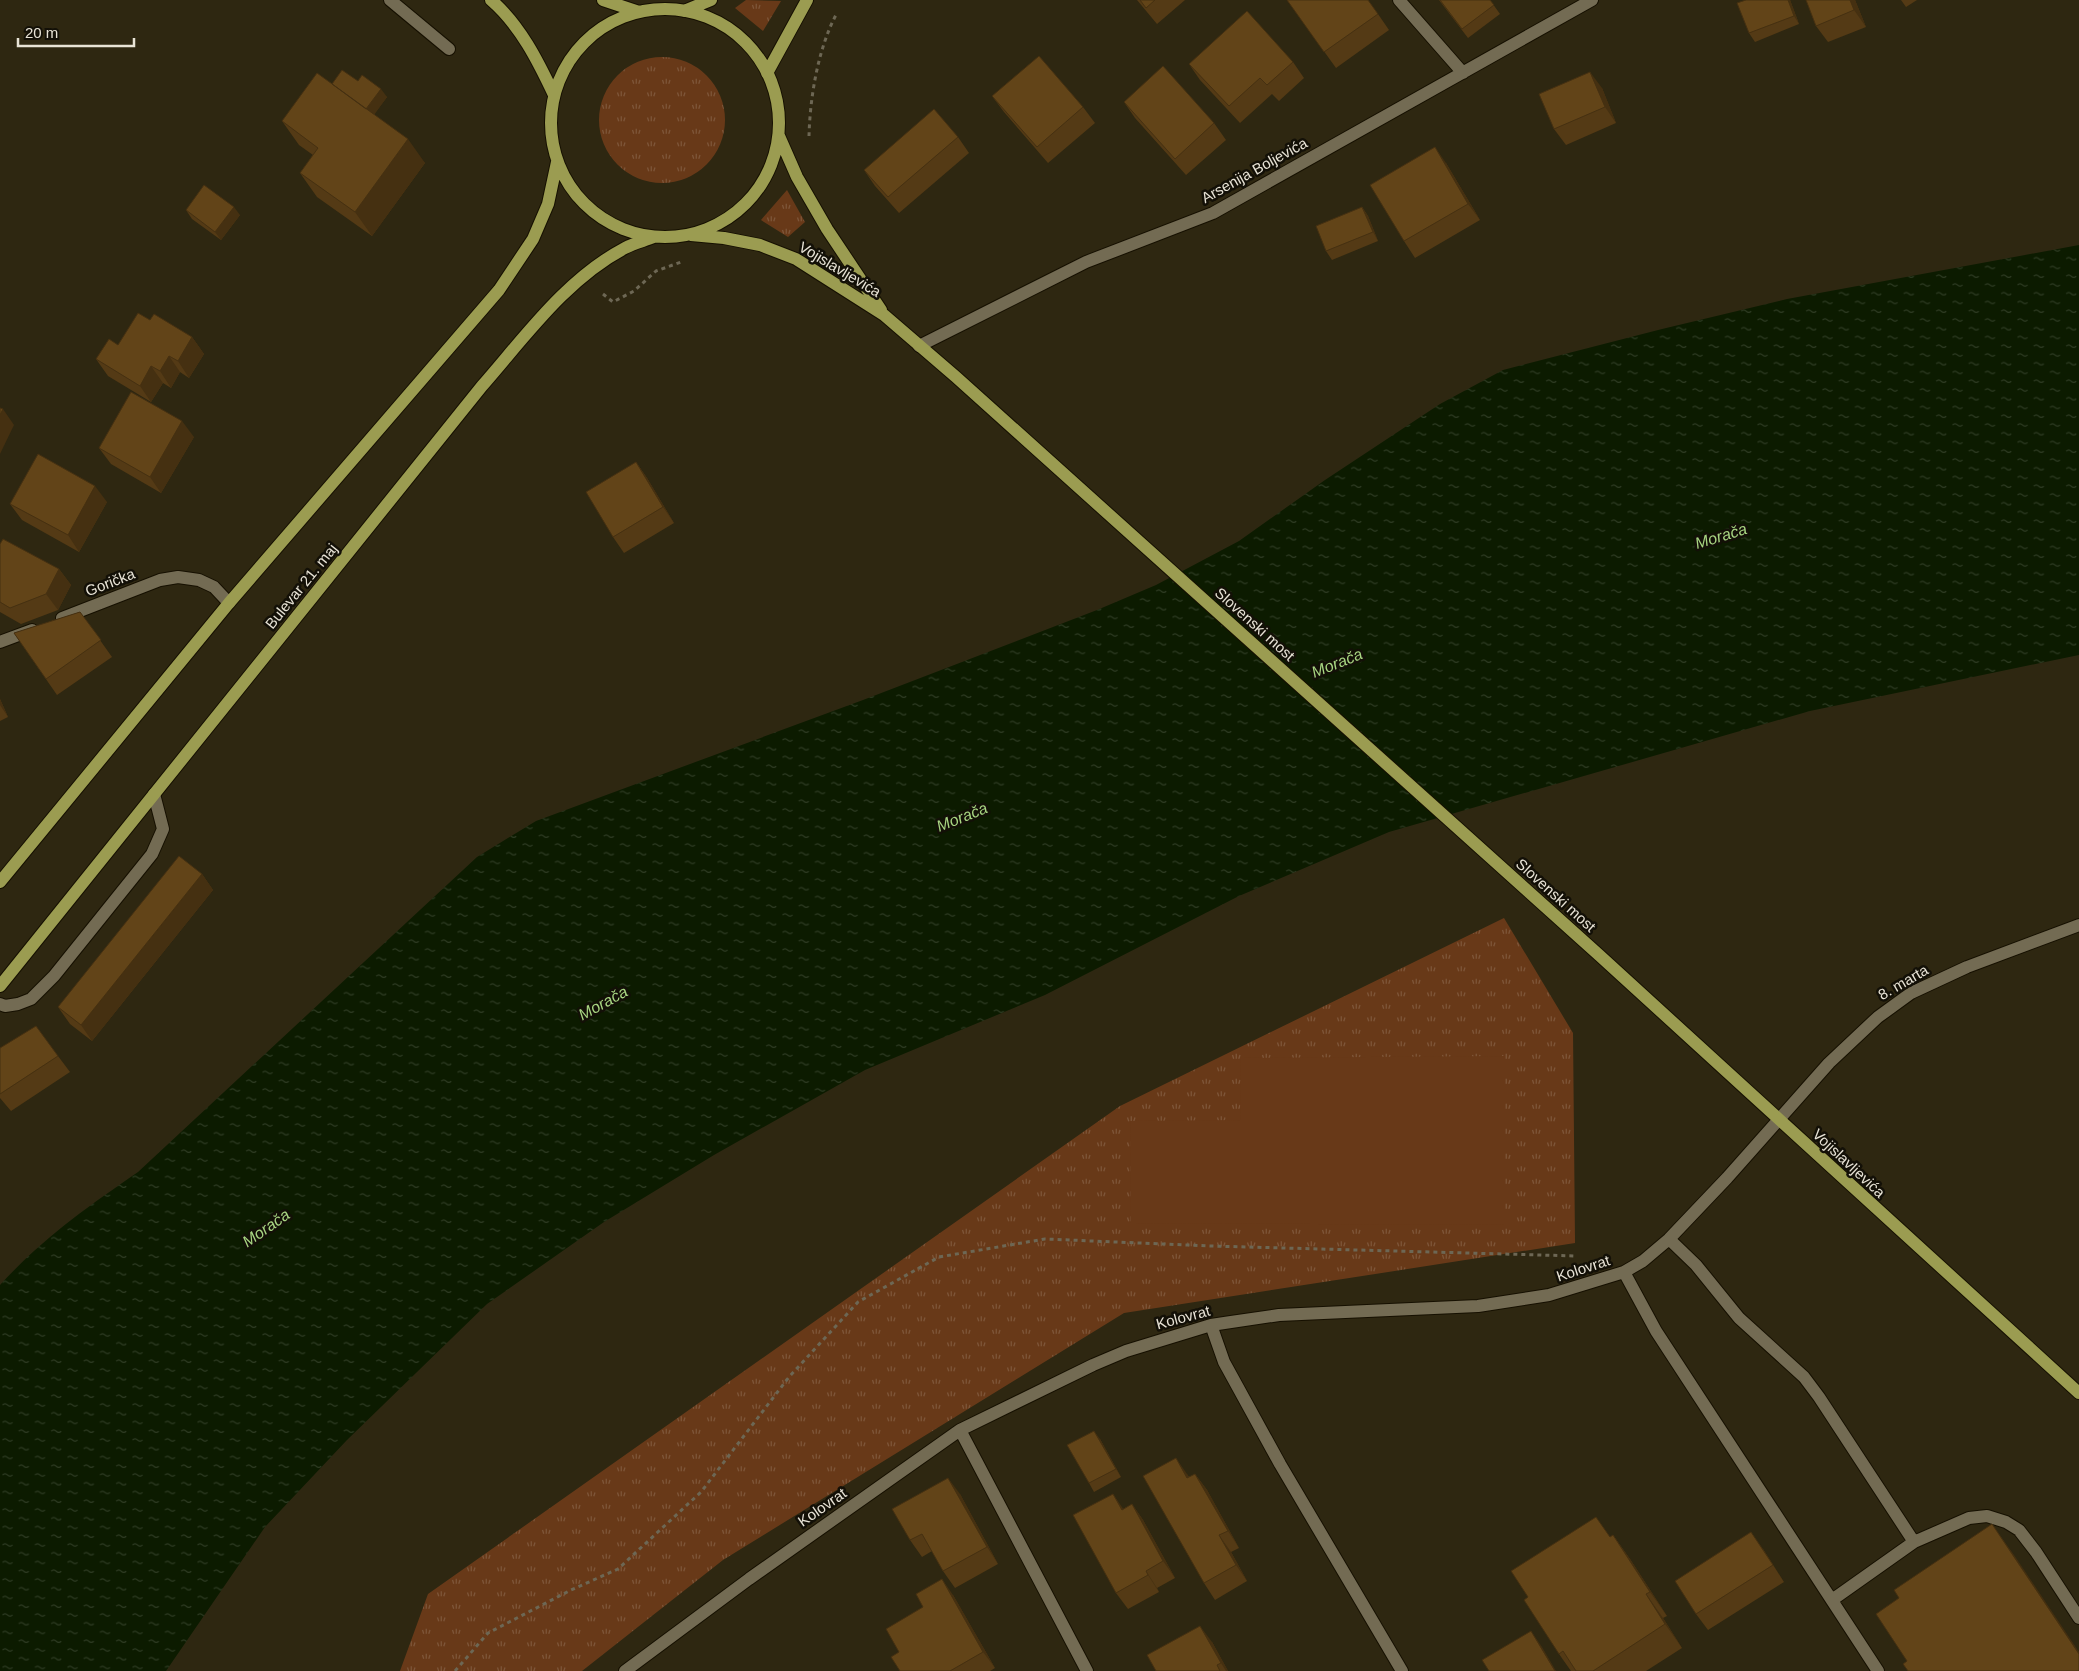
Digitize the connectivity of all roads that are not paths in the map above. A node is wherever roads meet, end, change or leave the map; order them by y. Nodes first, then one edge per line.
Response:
1 (390, 0) edge
2 (490, 0) edge
3 (602, 0) edge
4 (712, 0) edge
5 (807, 0) edge
6 (1399, 0) edge
7 (1592, 0) edge
8 (684, 11) junction
9 (639, 12) junction
10 (449, 49) dead end
11 (767, 72) junction
12 (1463, 73) junction
13 (554, 95) junction
14 (779, 136) junction
15 (557, 162) junction
16 (691, 234) junction
17 (654, 237) junction
18 (884, 315) junction
19 (919, 346) junction
20 (956, 377) joint
21 (229, 602) junction
22 (0, 642) edge
23 (154, 794) junction
24 (0, 882) edge
25 (2079, 925) edge
26 (1599, 955) joint
27 (0, 986) edge
28 (0, 1004) edge
29 (1779, 1120) junction
30 (1669, 1239) junction
31 (1624, 1272) junction
32 (1211, 1325) junction
33 (2079, 1393) edge
34 (960, 1430) junction
35 (1914, 1542) junction
36 (1832, 1600) junction
37 (2079, 1618) edge
38 (625, 1671) edge
39 (1087, 1671) edge
40 (1402, 1671) edge
41 (1878, 1671) edge

1 - 10 street
2 - 13 main road
3 - 9 main road
4 - 8 main road
5 - 11 main road
6 - 12 street
7 - 12 street, Arsenija Boljevića
8 - 9 main road
8 - 11 main road
9 - 13 main road
11 - 14 main road
12 - 19 street, Arsenija Boljevića
13 - 15 main road
14 - 16 main road
14 - 18 main road, Vojislavljevića
15 - 17 main road
15 - 21 main road
16 - 17 main road
16 - 18 main road, Vojislavljevića
17 - 23 main road, Bulevar 21. maj
18 - 19 main road, Vojislavljevića
19 - 20 main road, Vojislavljevića
20 - 26 main road, Slovenski most
21 - 22 street, Gorička
21 - 24 main road
23 - 27 main road, Bulevar 21. maj
23 - 28 street
25 - 29 street, 8. marta
26 - 29 main road, Vojislavljevića
29 - 30 street, Kolovrat
29 - 33 main road, Vojislavljevića
30 - 31 street, Kolovrat
30 - 35 street
31 - 32 street, Kolovrat
31 - 36 street
32 - 34 street, Kolovrat
32 - 40 street
34 - 38 street, Kolovrat
34 - 39 street
35 - 36 street
35 - 37 street
36 - 41 street

